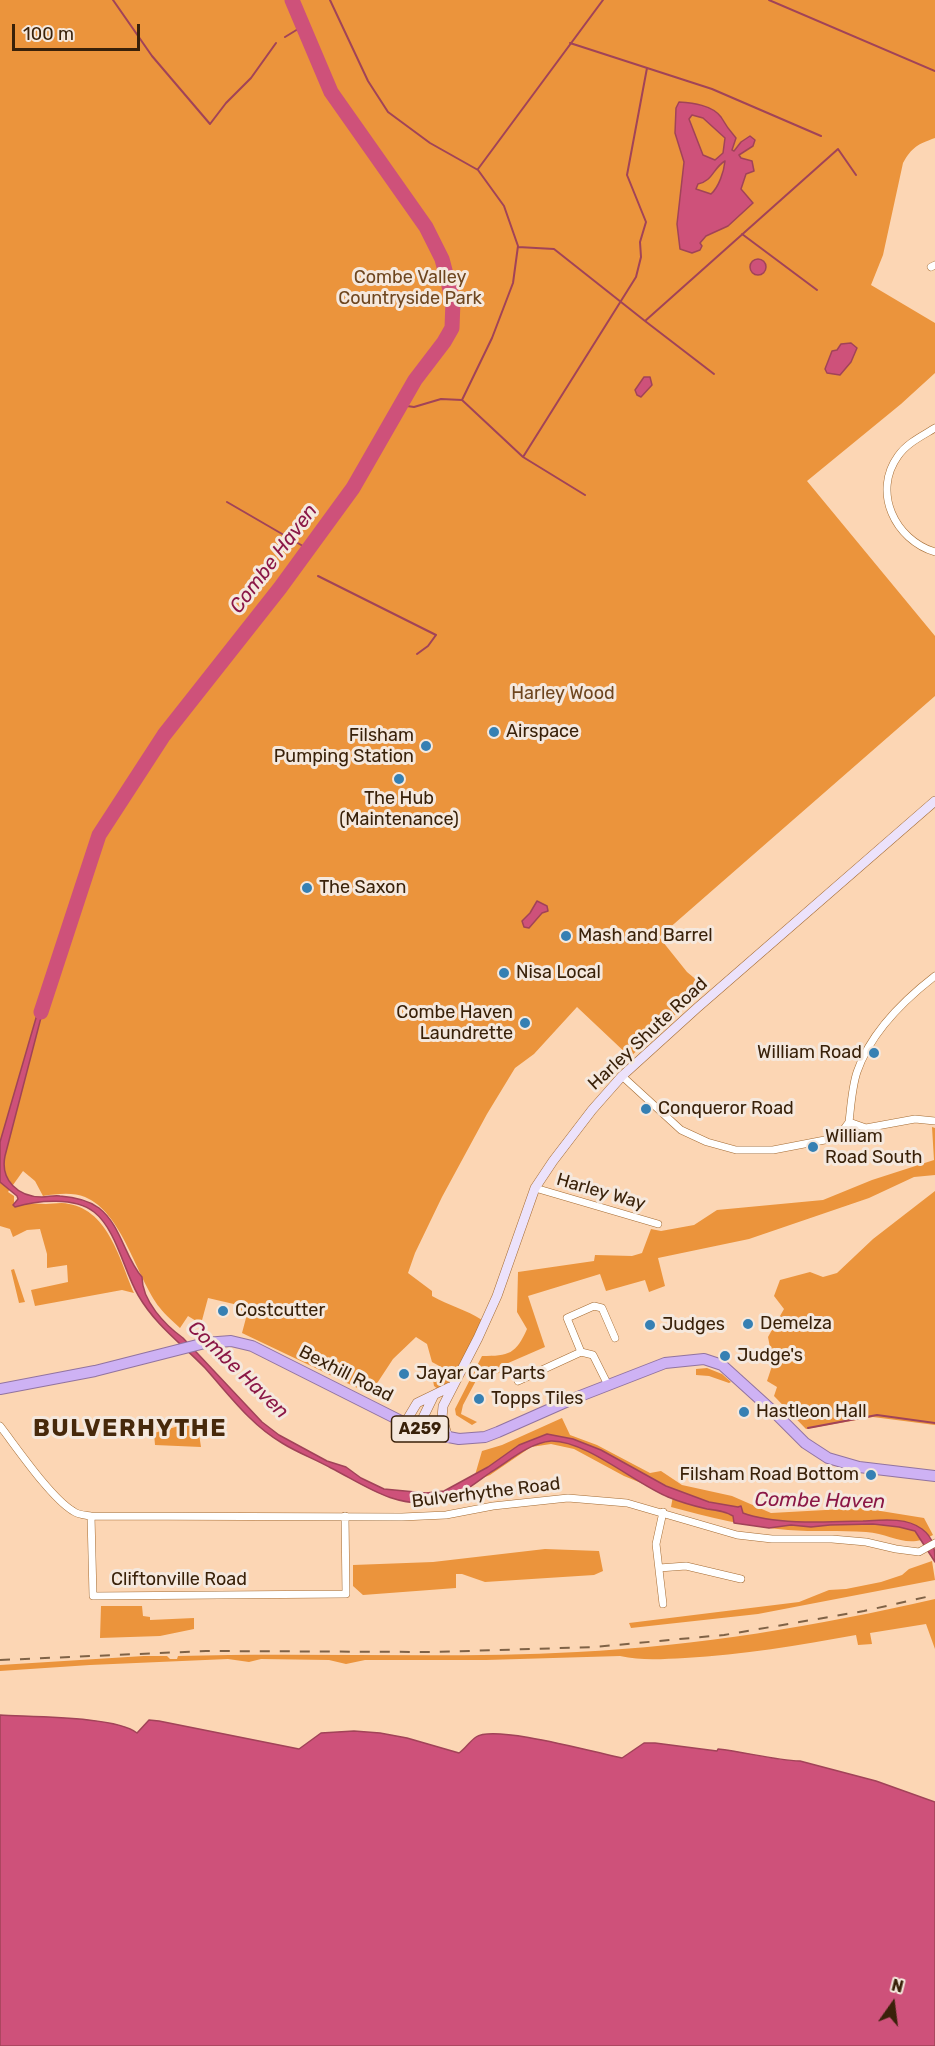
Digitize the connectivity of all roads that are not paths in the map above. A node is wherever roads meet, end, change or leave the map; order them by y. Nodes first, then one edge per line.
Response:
1 (935, 428) edge
2 (935, 552) edge
3 (935, 801) edge
4 (935, 976) edge
5 (622, 1076) junction
6 (935, 1121) edge
7 (849, 1122) junction
8 (535, 1188) junction
9 (658, 1224) dead end
10 (615, 1338) dead end
11 (581, 1352) junction
12 (518, 1381) dead end
13 (608, 1385) junction
14 (452, 1386) junction
15 (0, 1389) edge
16 (433, 1397) junction
17 (405, 1423) junction
18 (0, 1426) edge
19 (418, 1428) junction
20 (448, 1438) junction
21 (935, 1476) edge
22 (663, 1512) junction
23 (91, 1516) junction
24 (345, 1516) junction
25 (935, 1543) edge
26 (659, 1568) junction
27 (741, 1579) dead end
28 (663, 1604) dead end

1 - 2 street
3 - 5 main road, Harley Shute Road
4 - 7 street
5 - 7 street
5 - 8 main road, Harley Shute Road
6 - 7 street
8 - 9 street, Harley Way
8 - 14 main road, Harley Shute Road
10 - 11 street
11 - 12 street
11 - 13 street
13 - 20 highway, Bexhill Road / A259
13 - 21 highway, Bexhill Road / A259
14 - 16 main road
14 - 20 main road, Harley Shute Road
15 - 17 highway, Bexhill Road / A259
16 - 17 main road
16 - 19 main road
17 - 19 highway, Bexhill Road / A259
18 - 23 street, Bulverhythe Road
19 - 20 highway, Bexhill Road / A259
22 - 24 street, Bulverhythe Road
22 - 25 street, Bulverhythe Road
22 - 26 street
23 - 24 street, Bulverhythe Road
23 - 24 street, Cliftonville Road
26 - 27 street
26 - 28 street

